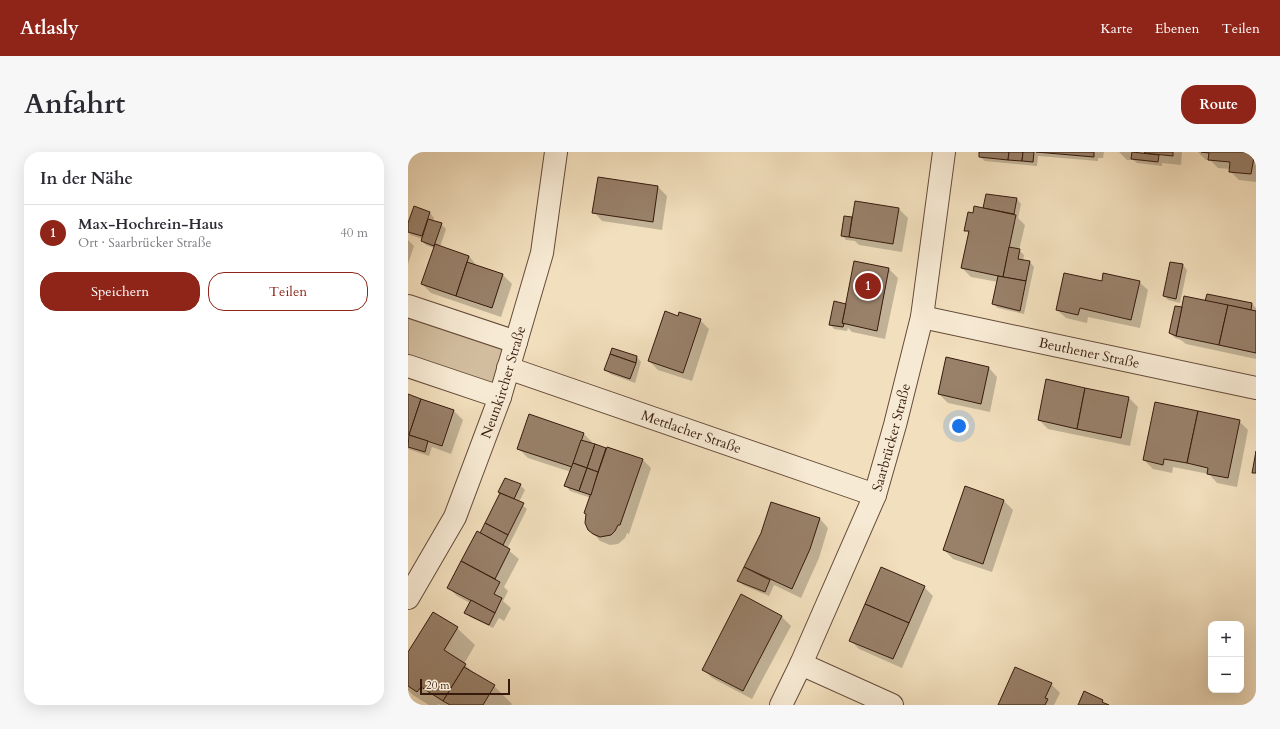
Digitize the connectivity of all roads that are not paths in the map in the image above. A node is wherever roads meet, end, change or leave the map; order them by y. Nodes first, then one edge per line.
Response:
1 (556, 152) edge
2 (944, 152) edge
3 (408, 306) edge
4 (922, 317) junction
5 (516, 342) junction
6 (408, 366) edge
7 (508, 368) junction
8 (1256, 388) edge
9 (500, 397) junction
10 (875, 495) junction
11 (408, 598) edge
12 (802, 664) junction
13 (781, 705) edge
14 (892, 705) edge

1 - 5 street, Neunkircher Straße
2 - 4 street, Saarbrücker Straße
3 - 5 street
4 - 8 street, Beuthener Straße
4 - 10 street, Saarbrücker Straße
5 - 7 street, Neunkircher Straße
6 - 9 street
7 - 9 street, Neunkircher Straße
7 - 10 street, Mettlacher Straße
9 - 11 street, Neunkircher Straße
10 - 12 street, Saarbrücker Straße
12 - 13 street, Saarbrücker Straße
12 - 14 street

